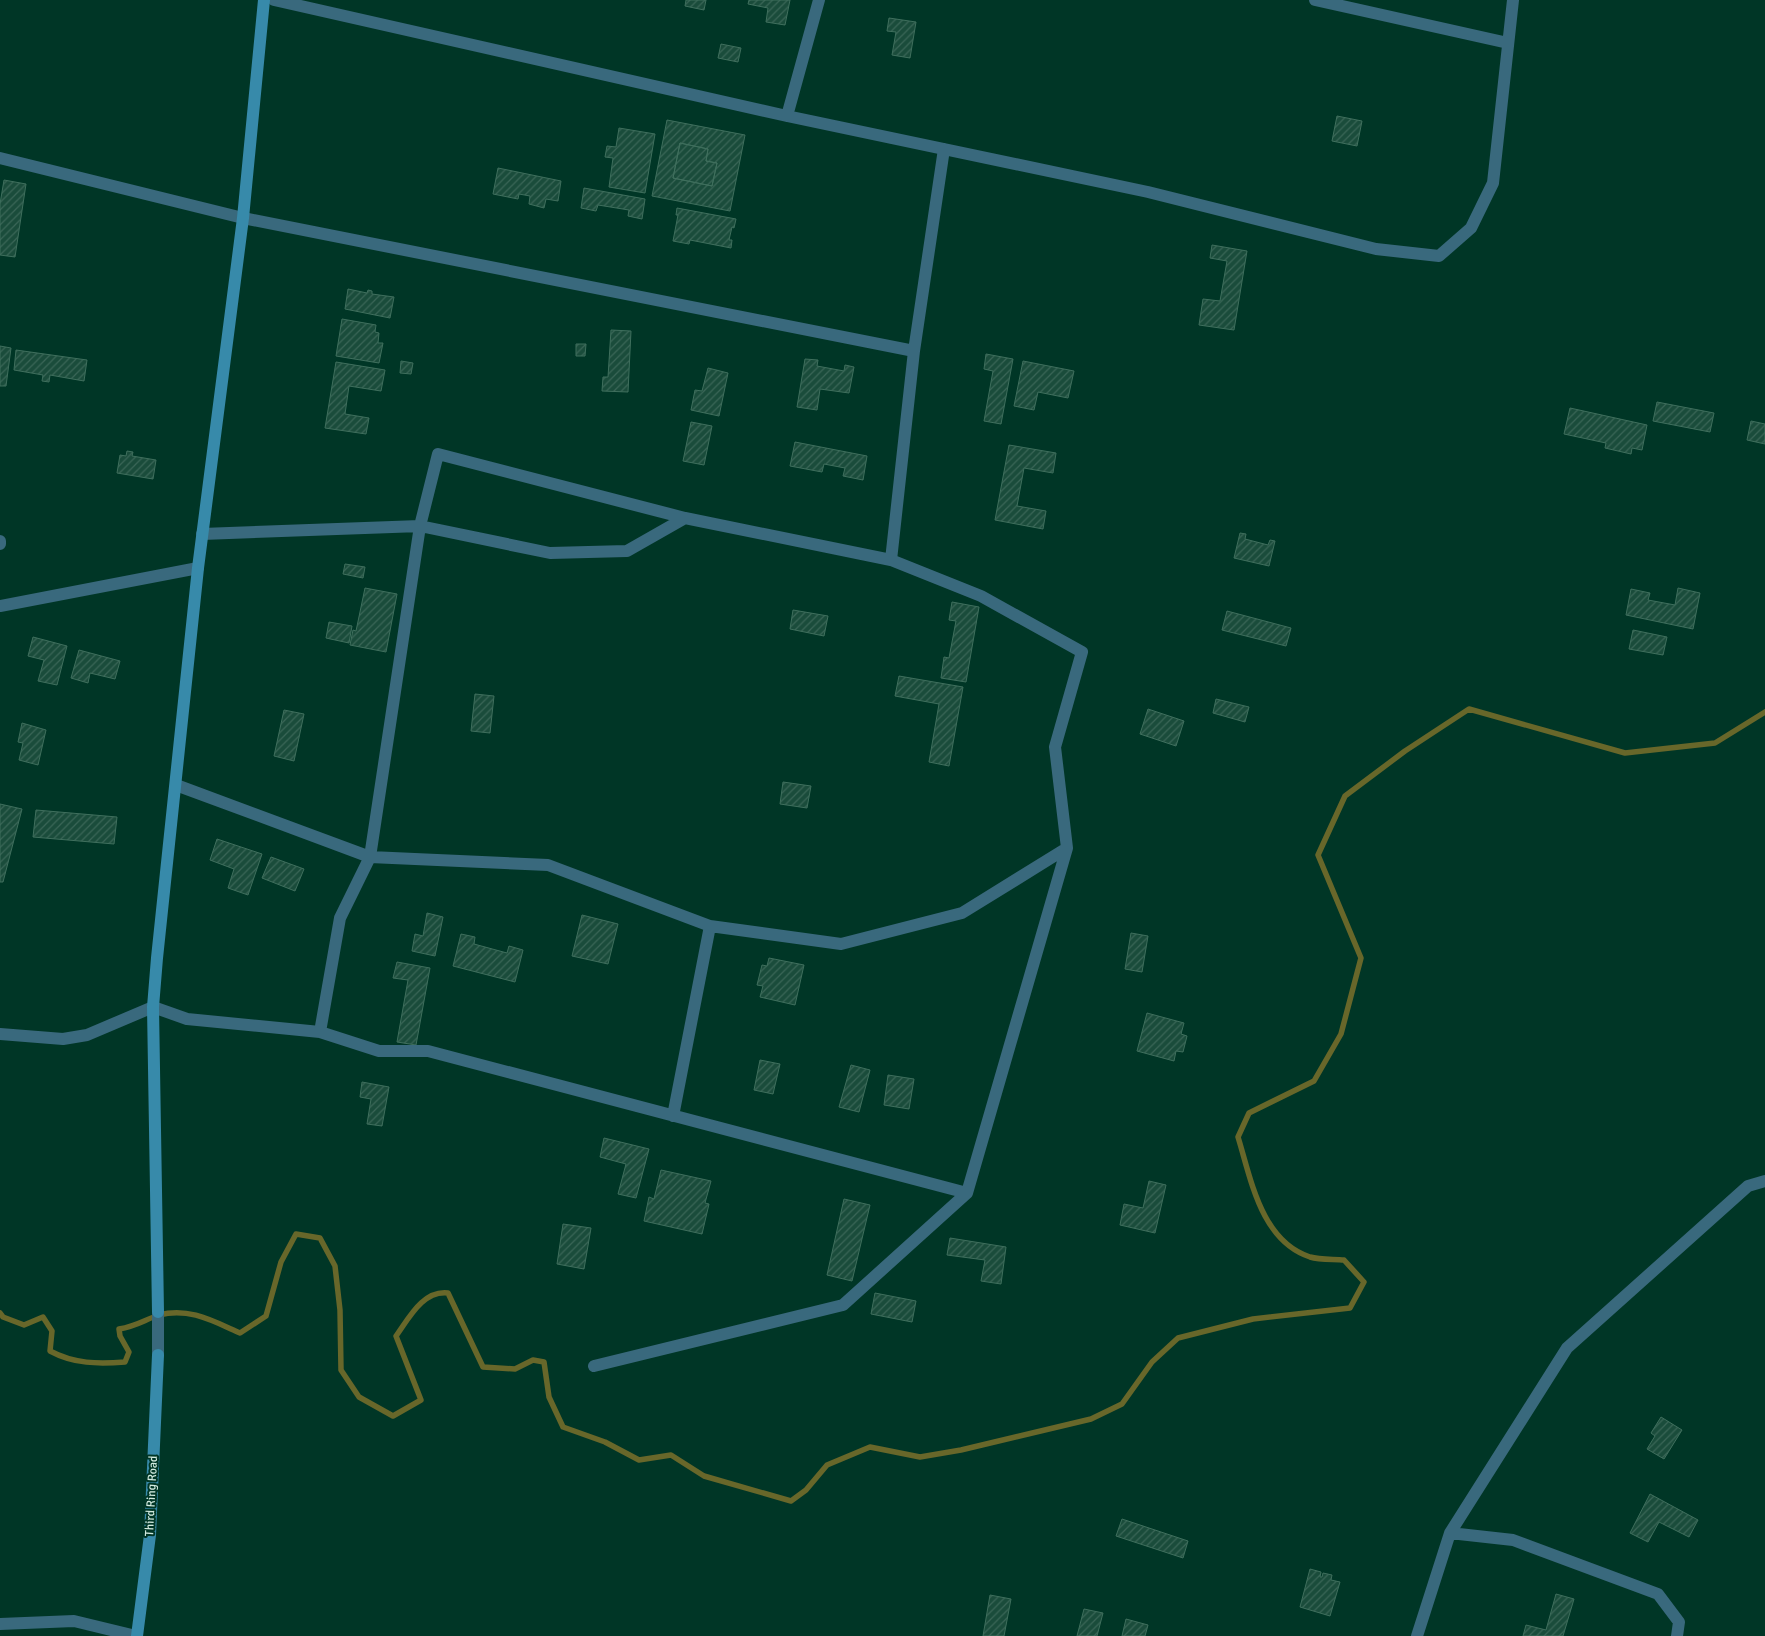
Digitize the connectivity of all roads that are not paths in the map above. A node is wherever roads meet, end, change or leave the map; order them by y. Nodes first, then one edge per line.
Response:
1 (264, 0) edge
2 (274, 0) edge
3 (819, 0) edge
4 (1315, 0) edge
5 (1513, 0) edge
6 (1508, 43) junction
7 (787, 116) junction
8 (944, 149) junction
9 (0, 158) edge
10 (243, 218) junction
11 (914, 351) junction
12 (684, 518) junction
13 (420, 526) junction
14 (202, 534) junction
15 (890, 560) junction
16 (198, 568) junction
17 (0, 606) edge
18 (176, 785) junction
19 (1067, 848) junction
20 (370, 856) junction
21 (710, 926) junction
22 (153, 1007) junction
23 (320, 1032) junction
24 (0, 1034) edge
25 (673, 1116) junction
26 (1765, 1181) edge
27 (967, 1193) junction
28 (594, 1366) dead end
29 (1450, 1533) junction
30 (0, 1624) edge
31 (136, 1636) edge
32 (1417, 1636) edge
33 (1677, 1636) edge

1 - 10 street
2 - 7 street
3 - 7 street
4 - 6 street
5 - 6 street
6 - 8 street
7 - 8 street
8 - 11 street
9 - 10 street
10 - 11 street
10 - 14 street
11 - 15 street
12 - 13 street
12 - 13 street
12 - 15 street
13 - 14 street
13 - 20 street
14 - 16 street
15 - 19 street
16 - 17 street
16 - 18 street
18 - 20 street
18 - 22 street
19 - 21 street
19 - 27 street
20 - 21 street
20 - 23 street
21 - 25 street
22 - 23 street
22 - 24 street
22 - 31 street, Third Ring Road
23 - 25 street
25 - 27 street
26 - 29 street
27 - 28 street
29 - 32 street
29 - 33 street
30 - 31 street

